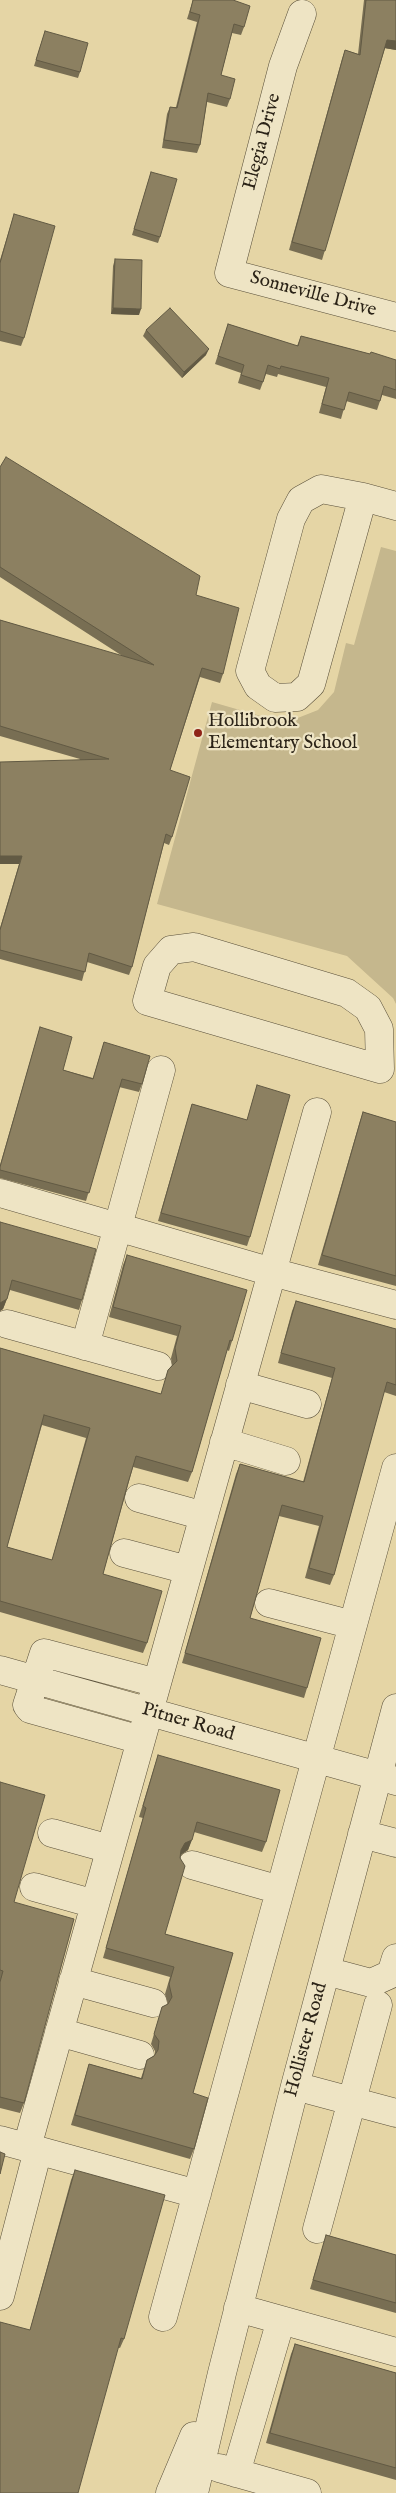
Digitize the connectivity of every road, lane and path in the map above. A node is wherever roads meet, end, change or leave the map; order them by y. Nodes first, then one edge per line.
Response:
1 (302, 14) dead end
2 (229, 273) joint
3 (396, 316) edge
4 (363, 497) junction
5 (396, 506) edge
6 (161, 1070) dead end
7 (388, 1072) edge
8 (316, 1112) dead end
9 (0, 1193) edge
10 (118, 1227) junction
11 (272, 1272) junction
12 (396, 1305) edge
13 (7, 1324) dead end
14 (85, 1346) junction
15 (158, 1366) dead end
16 (240, 1385) junction
17 (307, 1404) dead end
18 (224, 1442) junction
19 (286, 1461) dead end
20 (396, 1468) edge
21 (139, 1498) dead end
22 (204, 1516) junction
23 (124, 1552) dead end
24 (188, 1570) junction
25 (269, 1602) dead end
26 (353, 1625) junction
27 (99, 1668) junction
28 (0, 1670) edge
29 (36, 1680) junction
30 (157, 1683) junction
31 (92, 1696) junction
32 (149, 1712) junction
33 (395, 1712) edge
34 (85, 1724) junction
35 (141, 1740) junction
36 (316, 1759) junction
37 (386, 1779) edge
38 (52, 1833) dead end
39 (362, 1834) junction
40 (396, 1843) edge
41 (110, 1849) junction
42 (192, 1865) dead end
43 (34, 1887) dead end
44 (280, 1890) junction
45 (95, 1904) junction
46 (396, 1958) edge
47 (326, 1971) junction
48 (73, 1980) junction
49 (153, 2003) dead end
50 (378, 2004) dead end
51 (59, 2032) junction
52 (140, 2055) dead end
53 (295, 2086) junction
54 (351, 2101) junction
55 (396, 2113) edge
56 (0, 2140) edge
57 (32, 2149) junction
58 (197, 2194) junction
59 (317, 2229) dead end
60 (0, 2296) edge
61 (238, 2308) junction
62 (163, 2317) dead end
63 (280, 2320) junction
64 (396, 2352) edge
65 (222, 2373) junction
66 (200, 2463) junction
67 (236, 2473) junction
68 (170, 2493) edge
69 (194, 2493) edge
70 (307, 2493) edge

1 - 2 street, Elegia Drive
2 - 3 street, Sonneville Drive
4 - 4 street
4 - 5 street
6 - 10 street
7 - 7 street
8 - 11 street
9 - 10 street
10 - 11 street
10 - 14 street
11 - 12 street
11 - 16 street
13 - 14 street
14 - 15 street
16 - 17 street
16 - 18 street
18 - 19 street
18 - 22 street
20 - 26 street
21 - 22 street
22 - 24 street
23 - 24 street
24 - 30 street
25 - 26 street
26 - 36 street
27 - 29 street
27 - 30 street
27 - 31 street
28 - 29 street, Pitner Road
29 - 31 street, Pitner Road
29 - 34 street
30 - 32 street
31 - 32 street, Pitner Road
31 - 34 street
32 - 35 street
32 - 36 street, Pitner Road
33 - 37 street, Hollister Road
34 - 35 street
35 - 41 street
36 - 37 street, Pitner Road
36 - 44 street
37 - 39 street, Hollister Road
38 - 41 street
39 - 40 street
39 - 47 street, Hollister Road
41 - 45 street
42 - 44 street
43 - 45 street
44 - 58 street
45 - 48 street
46 - 47 street
47 - 53 street, Hollister Road
48 - 49 street
48 - 51 street
50 - 54 street
51 - 52 street
51 - 57 street
53 - 54 street
53 - 61 street, Hollister Road
54 - 55 street
54 - 59 street
56 - 57 street
57 - 58 street
57 - 60 street
58 - 62 street
61 - 63 street
61 - 65 street, Hollister Road
63 - 64 street
63 - 67 street
65 - 66 street, Hollister Road
65 - 68 street, Hollister Road
66 - 67 street
66 - 69 street, Hollister Road
67 - 70 street

